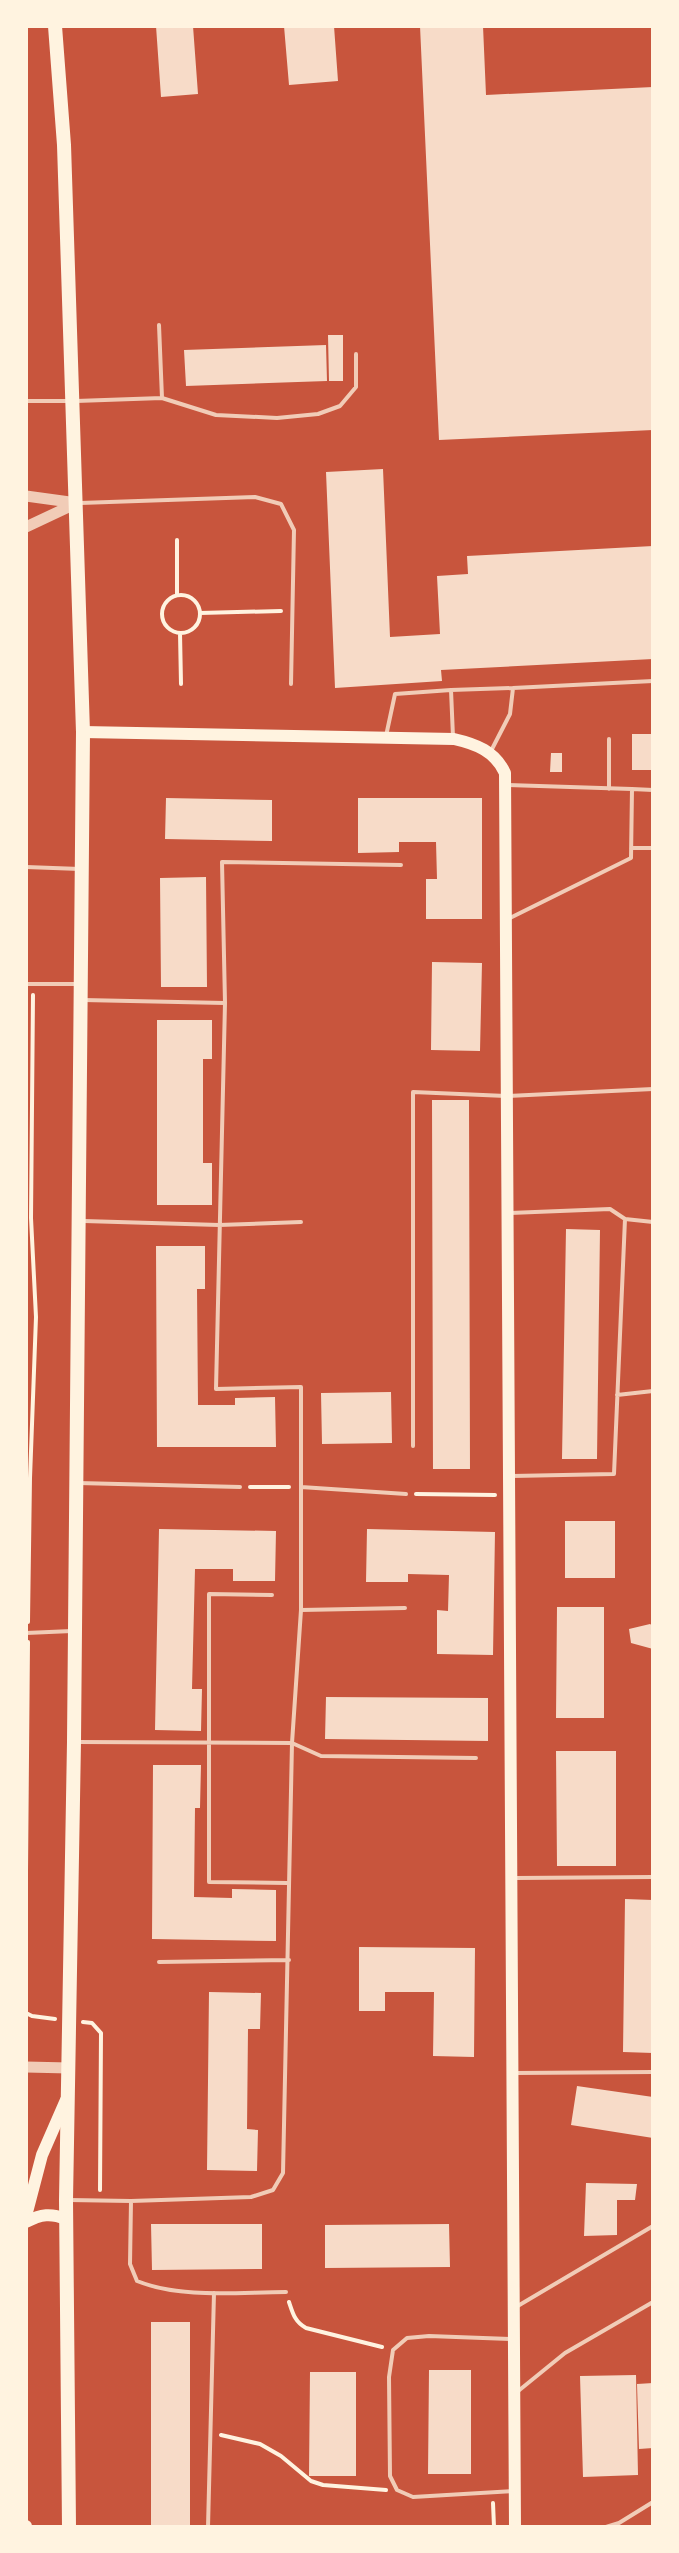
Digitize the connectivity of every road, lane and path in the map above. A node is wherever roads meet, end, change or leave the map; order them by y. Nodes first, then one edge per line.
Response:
1 (55, 26) edge
2 (159, 325) dead end
3 (356, 354) dead end
4 (162, 398) junction
5 (26, 401) edge
6 (74, 401) junction
7 (26, 496) edge
8 (77, 503) junction
9 (26, 527) edge
10 (177, 540) dead end
11 (177, 595) junction
12 (293, 610) junction
13 (200, 613) junction
14 (180, 633) junction
15 (653, 681) edge
16 (181, 684) dead end
17 (291, 684) dead end
18 (513, 688) junction
19 (451, 690) junction
20 (83, 732) junction
21 (386, 737) junction
22 (454, 739) junction
23 (609, 739) dead end
24 (490, 753) junction
25 (506, 785) junction
26 (609, 789) junction
27 (632, 789) junction
28 (653, 790) edge
29 (631, 848) junction
30 (653, 848) edge
31 (401, 865) dead end
32 (26, 867) edge
33 (81, 869) junction
34 (506, 920) junction
35 (26, 984) edge
36 (33, 984) junction
37 (81, 984) junction
38 (80, 1000) junction
39 (225, 1003) junction
40 (653, 1089) edge
41 (506, 1096) junction
42 (508, 1213) junction
43 (625, 1219) junction
44 (79, 1221) junction
45 (301, 1222) dead end
46 (653, 1222) edge
47 (219, 1225) junction
48 (26, 1381) edge
49 (33, 1381) junction
50 (653, 1391) edge
51 (617, 1395) junction
52 (413, 1446) dead end
53 (510, 1476) junction
54 (76, 1483) junction
55 (240, 1487) joint
56 (301, 1487) junction
57 (406, 1494) joint
58 (511, 1496) junction
59 (272, 1595) dead end
60 (405, 1608) dead end
61 (301, 1610) junction
62 (75, 1631) junction
63 (27, 1633) edge
64 (74, 1742) junction
65 (292, 1743) junction
66 (209, 1744) junction
67 (476, 1758) dead end
68 (26, 1872) edge
69 (653, 1877) edge
70 (512, 1878) junction
71 (288, 1883) junction
72 (289, 1960) junction
73 (159, 1962) dead end
74 (26, 2013) edge
75 (70, 2020) junction
76 (26, 2067) edge
77 (69, 2068) junction
78 (653, 2072) edge
79 (513, 2073) junction
80 (69, 2093) junction
81 (66, 2200) junction
82 (100, 2200) junction
83 (131, 2201) junction
84 (26, 2216) edge
85 (66, 2219) junction
86 (26, 2222) edge
87 (653, 2226) edge
88 (286, 2292) joint
89 (214, 2293) junction
90 (653, 2302) edge
91 (514, 2308) junction
92 (514, 2339) junction
93 (393, 2350) junction
94 (515, 2394) junction
95 (210, 2433) junction
96 (397, 2490) junction
97 (515, 2491) junction
98 (493, 2492) junction
99 (653, 2502) edge
100 (69, 2527) edge
101 (208, 2527) edge
102 (494, 2527) edge
103 (515, 2527) edge
104 (606, 2527) edge

1 - 6 main road
2 - 4 lane
3 - 4 lane
4 - 6 lane
5 - 6 lane
6 - 8 main road
7 - 8 street
8 - 9 street
8 - 12 lane
8 - 20 main road
10 - 11 path
11 - 13 path
11 - 14 path
12 - 13 path
12 - 17 lane
13 - 14 path
14 - 16 path
15 - 18 lane
18 - 19 lane
18 - 24 lane
19 - 21 lane
19 - 22 lane
20 - 21 main road
20 - 33 main road
21 - 22 main road
22 - 24 main road
23 - 26 lane
24 - 25 main road
25 - 26 lane
25 - 34 main road
26 - 27 lane
27 - 28 lane
27 - 29 lane
29 - 30 lane
29 - 34 lane
31 - 39 lane
32 - 33 lane
33 - 37 main road
34 - 41 main road
35 - 36 lane
36 - 37 lane
36 - 49 path
37 - 38 main road
38 - 39 lane
38 - 44 main road
39 - 47 lane
40 - 41 lane
41 - 42 main road
41 - 52 lane
42 - 43 lane
42 - 53 main road
43 - 46 lane
43 - 51 lane
44 - 47 lane
44 - 54 main road
45 - 47 lane
47 - 56 lane
48 - 49 path
49 - 63 path
50 - 51 lane
51 - 53 lane
53 - 58 main road
54 - 55 lane
54 - 62 main road
55 - 56 path
56 - 57 lane
56 - 61 lane
57 - 58 path
58 - 70 main road
59 - 66 lane
60 - 61 lane
61 - 65 lane
62 - 63 lane
62 - 64 main road
63 - 68 path
64 - 66 lane
64 - 75 main road
65 - 66 lane
65 - 67 lane
65 - 71 lane
66 - 71 lane
69 - 70 lane
70 - 79 main road
71 - 72 lane
72 - 73 lane
72 - 83 lane
74 - 75 path
75 - 77 main road
75 - 82 path
76 - 77 street
77 - 80 main road
78 - 79 lane
79 - 91 main road
80 - 81 main road
80 - 84 main road
81 - 82 lane
81 - 85 main road
82 - 83 lane
83 - 89 lane
85 - 86 main road
85 - 100 main road
87 - 91 lane
88 - 89 lane
88 - 93 path
89 - 95 lane
90 - 94 lane
91 - 92 main road
92 - 93 lane
92 - 94 main road
93 - 96 lane
94 - 97 main road
95 - 96 path
95 - 101 lane
96 - 98 lane
97 - 98 lane
97 - 103 main road
98 - 102 path
99 - 104 lane

